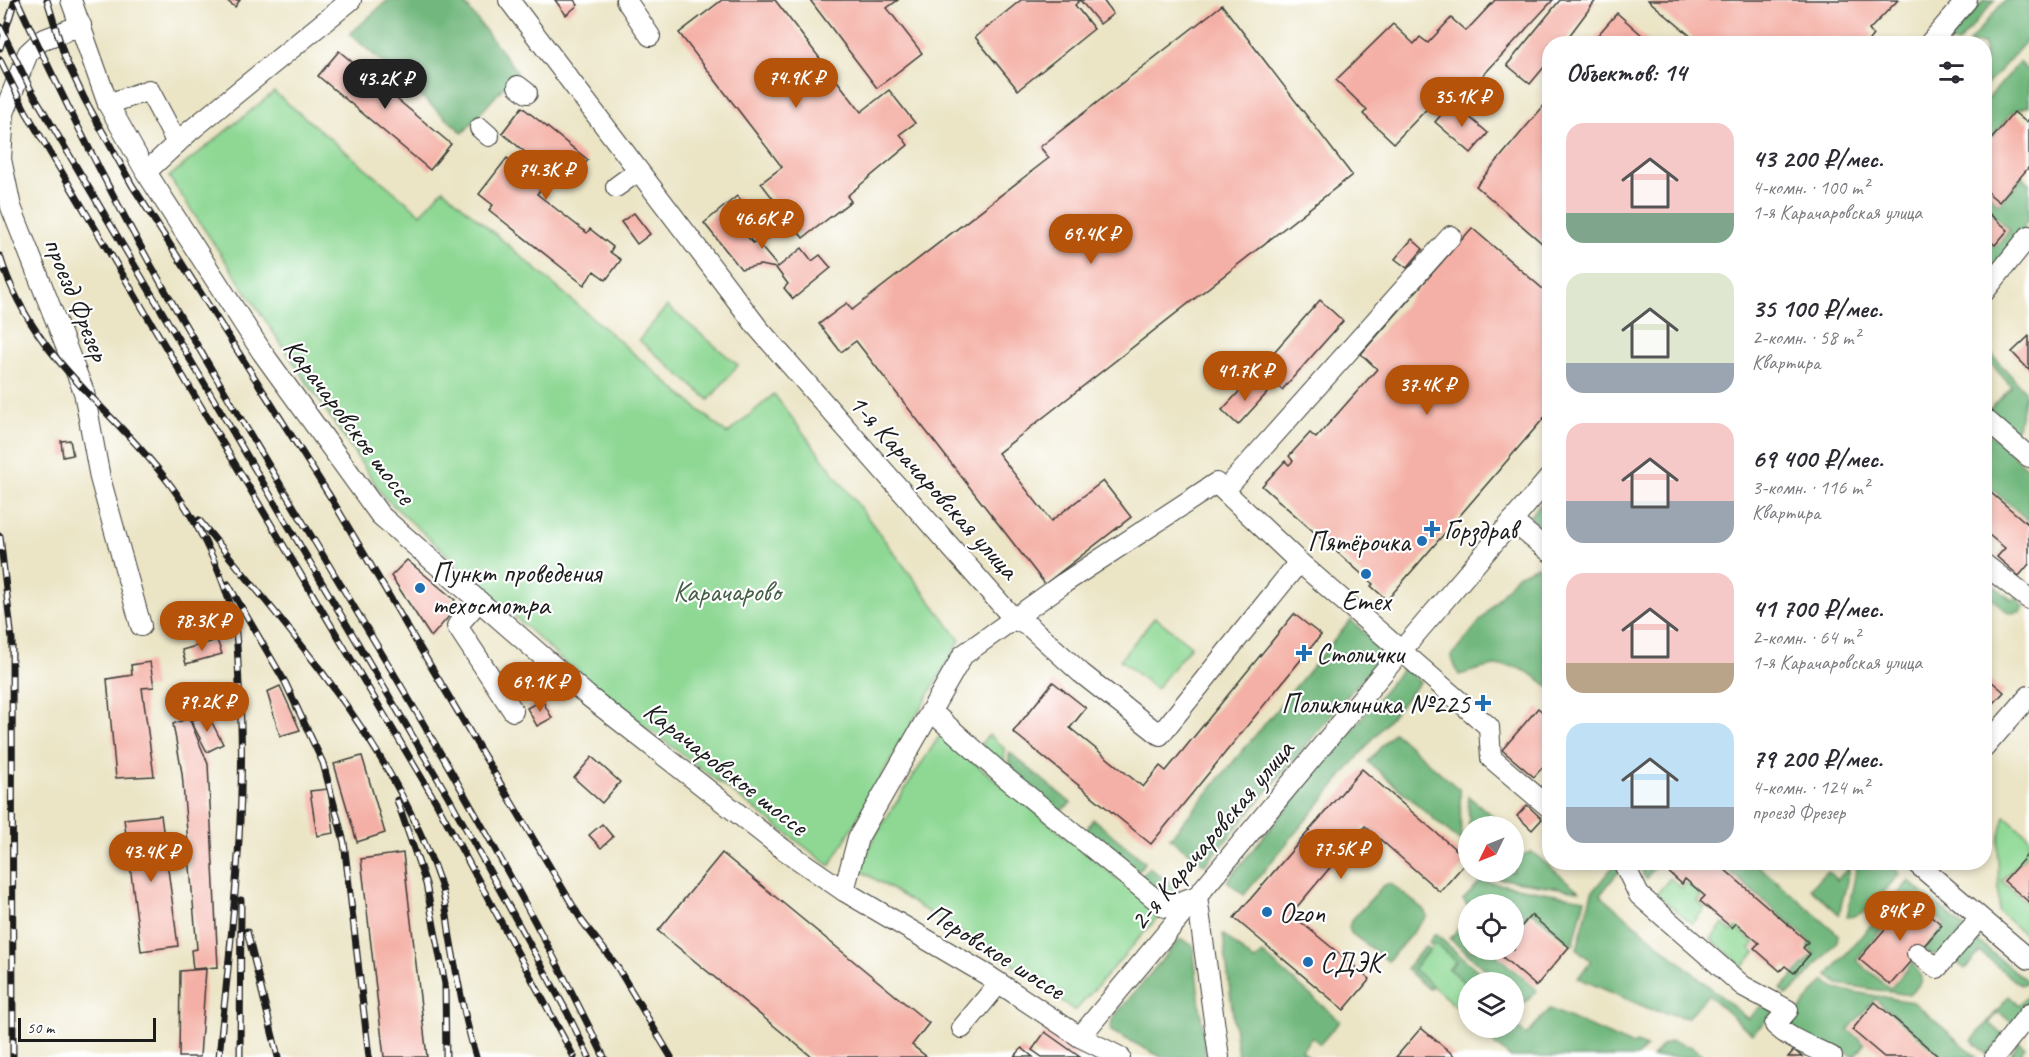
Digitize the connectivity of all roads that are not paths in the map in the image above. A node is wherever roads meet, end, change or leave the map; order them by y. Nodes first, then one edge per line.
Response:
1 (71, 0) edge
2 (349, 0) edge
3 (509, 0) edge
4 (626, 0) edge
5 (1967, 0) edge
6 (81, 25) junction
7 (650, 36) dead end
8 (1936, 36) edge
9 (108, 104) junction
10 (177, 143) junction
11 (638, 171) junction
12 (146, 172) junction
13 (616, 187) dead end
14 (1451, 236) dead end
15 (2029, 236) edge
16 (1992, 282) edge
17 (1992, 425) edge
18 (2029, 457) edge
19 (1542, 486) edge
20 (1225, 490) junction
21 (1512, 520) junction
22 (1542, 545) edge
23 (1299, 562) junction
24 (1992, 570) edge
25 (2029, 599) edge
26 (478, 601) junction
27 (1014, 619) junction
28 (141, 626) dead end
29 (1401, 651) junction
30 (2029, 696) edge
31 (513, 711) dead end
32 (932, 712) junction
33 (1992, 739) edge
34 (1542, 801) edge
35 (1627, 870) edge
36 (1924, 870) edge
37 (844, 891) junction
38 (1197, 896) junction
39 (1980, 918) junction
40 (1917, 953) dead end
41 (2029, 959) edge
42 (999, 983) junction
43 (2029, 1014) edge
44 (962, 1029) dead end
45 (1080, 1037) junction
46 (1120, 1057) edge
47 (1219, 1057) edge
48 (1832, 1057) edge
49 (1995, 1057) edge

1 - 6 street, Карачаровское шоссе
2 - 10 street
3 - 11 street, 1-я Карачаровская улица
4 - 7 street
5 - 8 street
6 - 9 street, Карачаровское шоссе
6 - 28 street, проезд Фрезер
9 - 10 street
9 - 12 street, Карачаровское шоссе
10 - 12 street
11 - 13 street
11 - 27 street, 1-я Карачаровская улица
12 - 26 street, Карачаровское шоссе
14 - 20 street
15 - 16 street
17 - 18 street
19 - 21 street, 2-я Карачаровская улица
20 - 23 street
20 - 27 street, 1-я Карачаровская улица
21 - 22 street
21 - 29 street, 2-я Карачаровская улица
23 - 27 street
23 - 29 street
24 - 25 street
26 - 31 street
26 - 37 street, Карачаровское шоссе
27 - 32 street
29 - 34 street
29 - 38 street, 2-я Карачаровская улица
30 - 33 street
32 - 37 street
32 - 38 street
35 - 48 street
36 - 39 street
37 - 42 street, Перовское шоссе
38 - 45 street, 2-я Карачаровская улица
38 - 47 street
39 - 40 street
39 - 41 street
42 - 44 street
42 - 45 street, Перовское шоссе
43 - 49 street
45 - 46 street, Перовское шоссе

